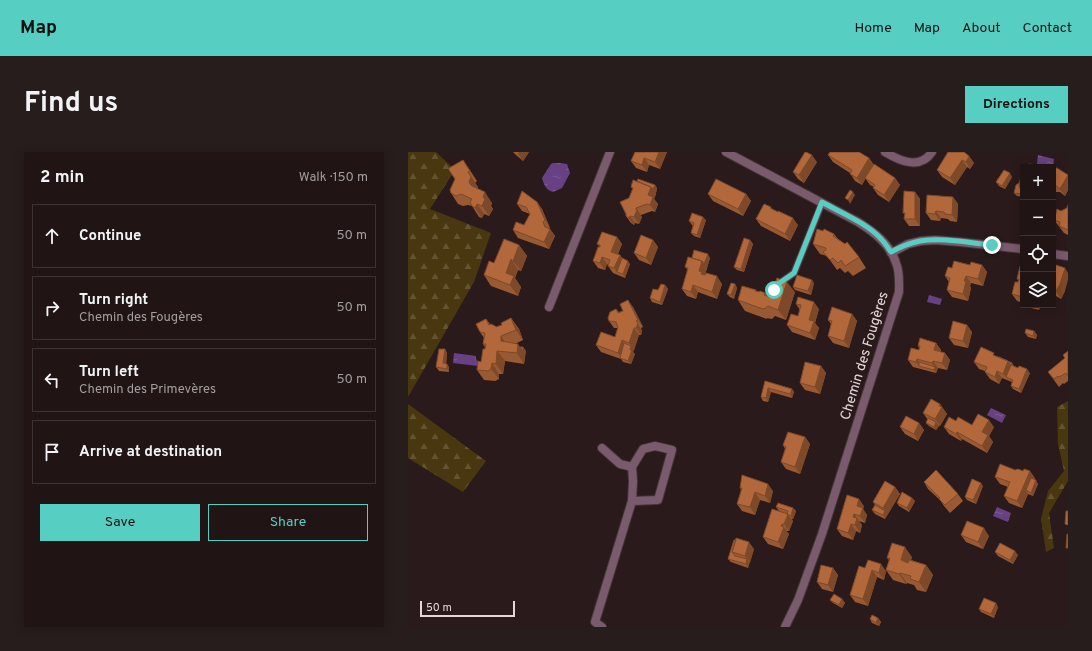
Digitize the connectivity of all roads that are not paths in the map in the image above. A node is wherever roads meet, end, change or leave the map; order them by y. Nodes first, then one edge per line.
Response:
1 (610, 152) edge
2 (726, 152) edge
3 (885, 152) edge
4 (932, 152) edge
5 (822, 202) junction
6 (1020, 249) edge
7 (891, 252) junction
8 (1056, 254) edge
9 (1068, 256) edge
10 (774, 290) edge
11 (549, 307) dead end
12 (602, 448) dead end
13 (632, 467) junction
14 (632, 501) junction
15 (602, 627) edge
16 (785, 627) edge

1 - 11 street
2 - 5 street, Chemin des Fougères
3 - 4 street
5 - 7 street, Chemin des Fougères
5 - 10 lane
6 - 7 street
7 - 16 street, Chemin des Fougères
8 - 9 street
12 - 13 street
13 - 14 street
13 - 14 street
14 - 15 street

